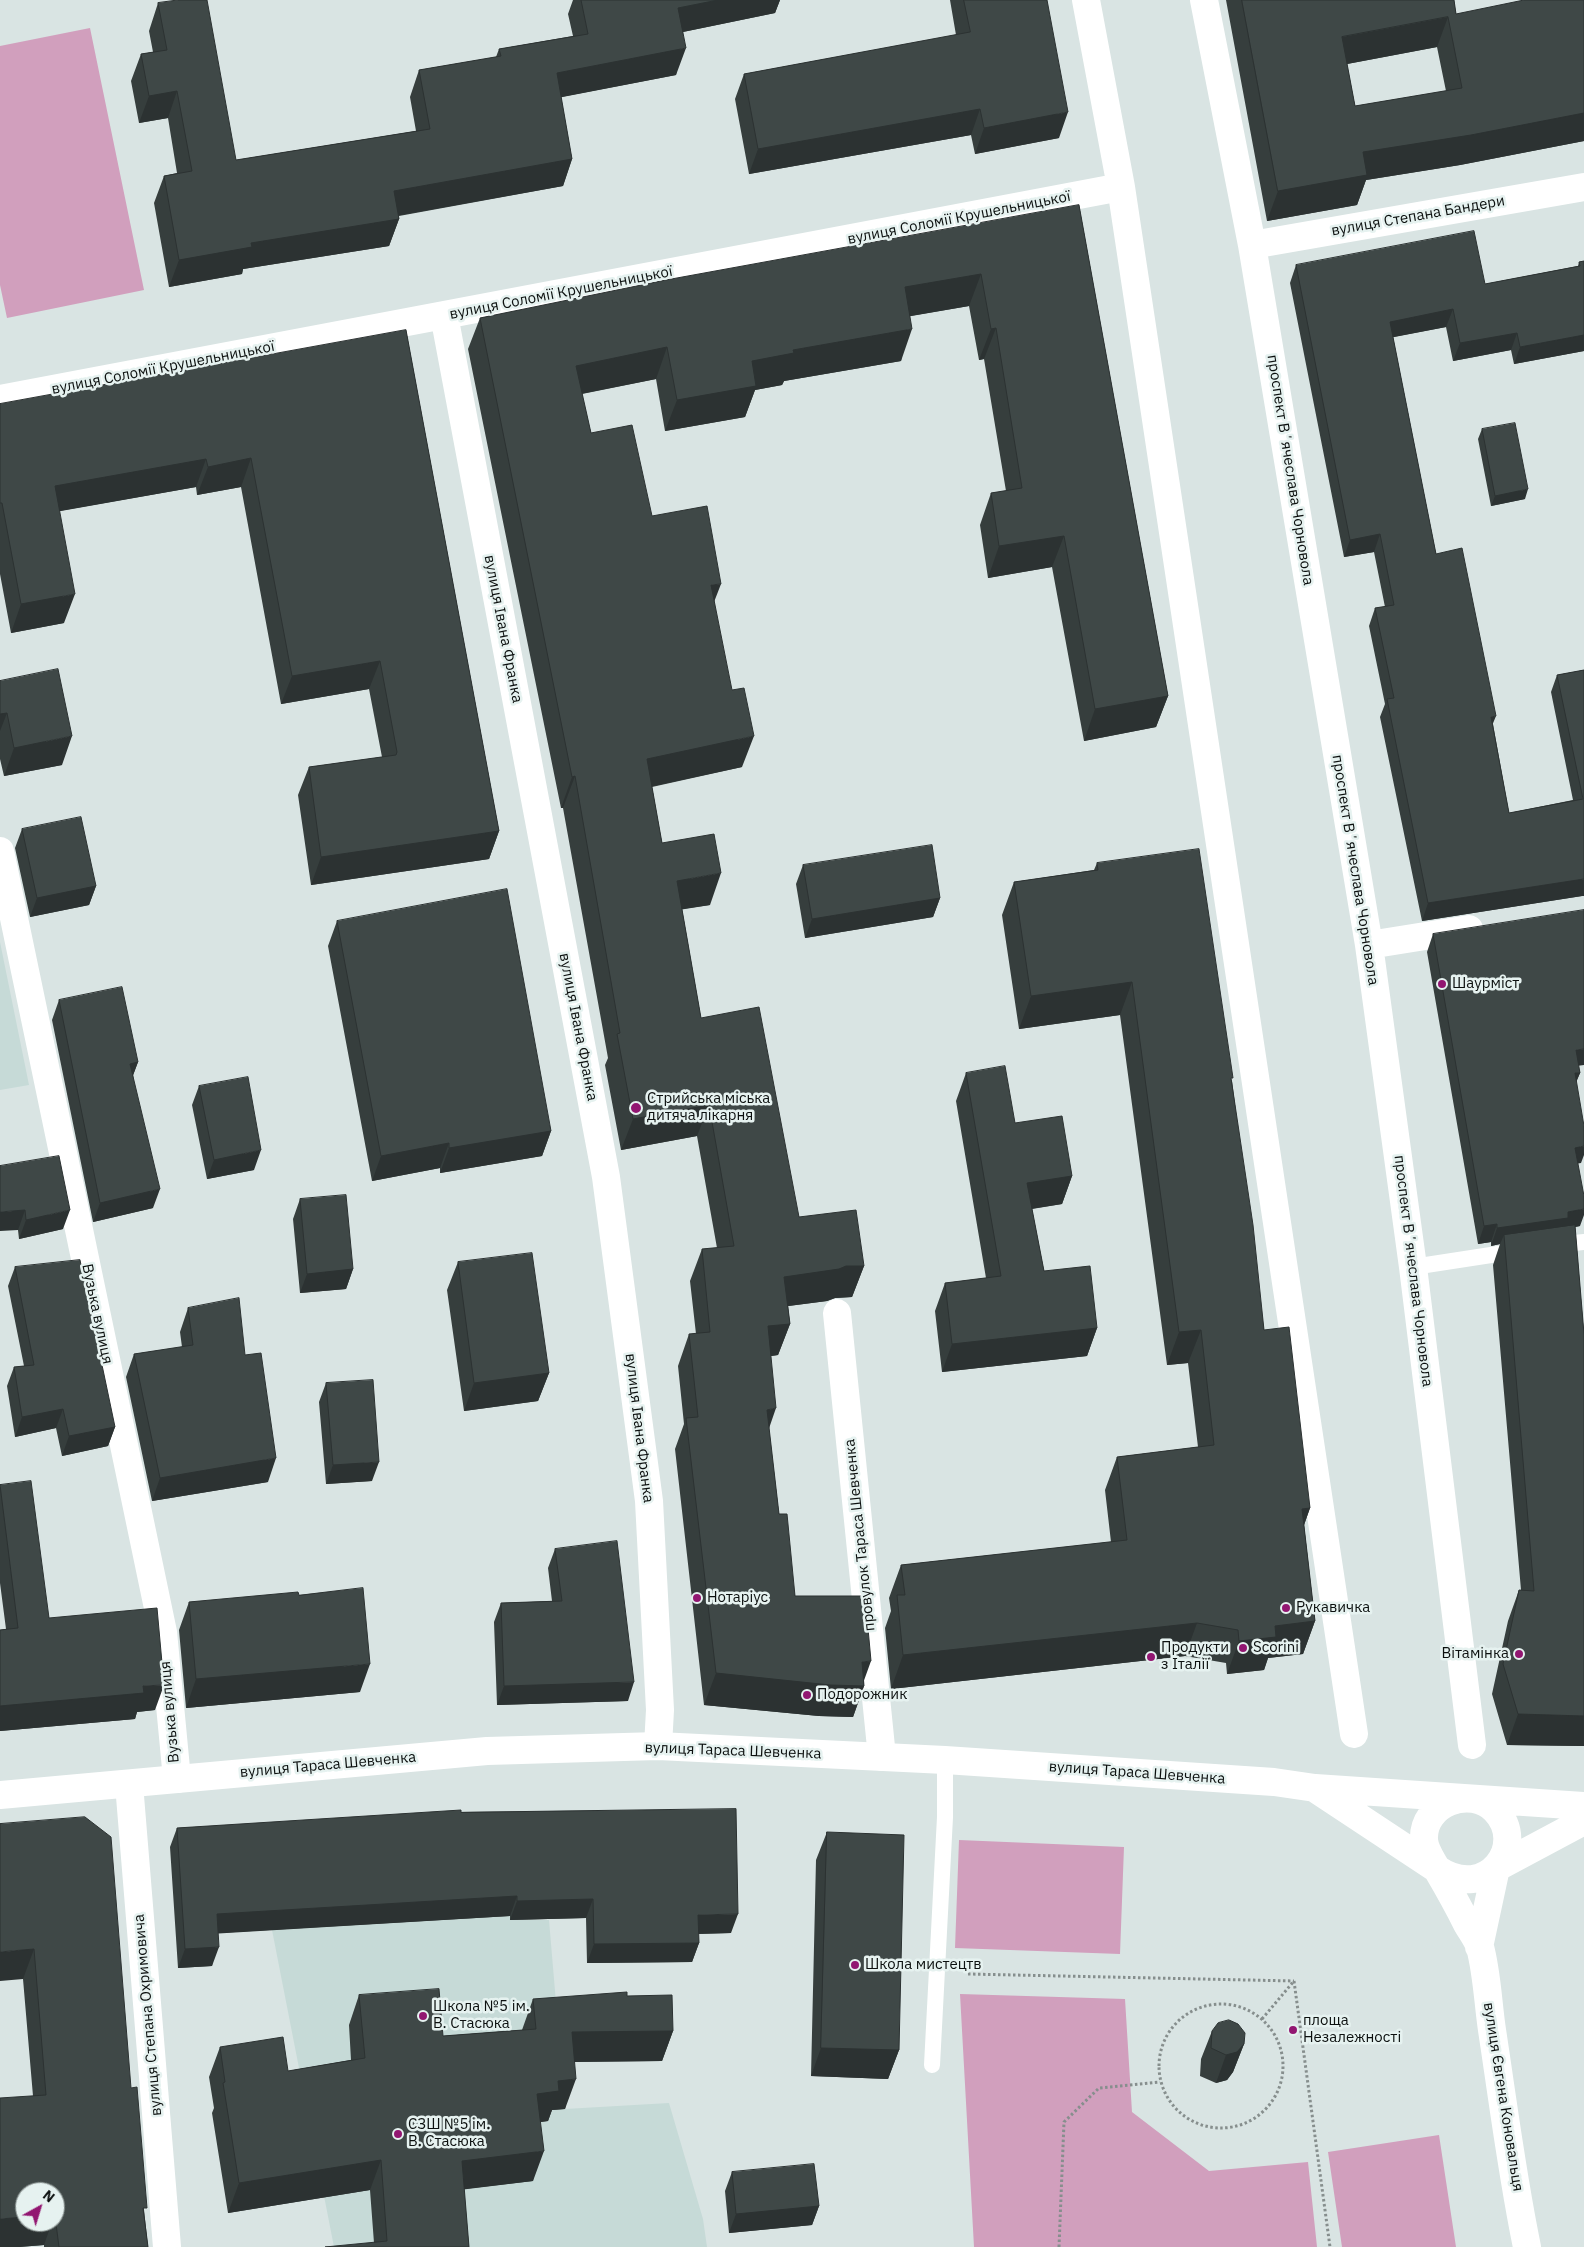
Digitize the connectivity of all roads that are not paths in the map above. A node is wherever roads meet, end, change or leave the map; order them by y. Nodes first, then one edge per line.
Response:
1 (1086, 0) edge
2 (1204, 0) edge
3 (1121, 187) junction
4 (1584, 187) edge
5 (1252, 245) junction
6 (444, 315) junction
7 (0, 399) edge
8 (0, 851) edge
9 (1496, 925) edge
10 (1369, 945) junction
11 (1584, 1242) edge
12 (1413, 1267) junction
13 (837, 1314) dead end
14 (1354, 1734) dead end
15 (1472, 1745) dead end
16 (658, 1746) junction
17 (882, 1757) junction
18 (945, 1760) junction
19 (176, 1779) junction
20 (129, 1784) junction
21 (1314, 1788) junction
22 (0, 1795) edge
23 (1466, 1798) junction
24 (1584, 1806) edge
25 (1584, 1821) edge
26 (1496, 1868) junction
27 (1437, 1869) junction
28 (1480, 1946) junction
29 (932, 2065) dead end
30 (167, 2247) edge
31 (1527, 2247) edge

1 - 3 street
2 - 5 street, проспект Вʼячеслава Чорновола
3 - 6 street, вулиця Соломії Крушельницької
3 - 14 street
4 - 5 street, вулиця Степана Бандери
5 - 10 street, проспект Вʼячеслава Чорновола
6 - 7 street, вулиця Соломії Крушельницької
6 - 16 street, вулиця Івана Франка
8 - 19 street, Вузька вулиця
9 - 10 street
10 - 12 street, проспект Вʼячеслава Чорновола
11 - 12 lane
12 - 15 street, проспект Вʼячеслава Чорновола
13 - 17 street, провулок Тараса Шевченка
16 - 17 street, вулиця Тараса Шевченка
16 - 19 street, вулиця Тараса Шевченка
17 - 18 street, вулиця Тараса Шевченка
18 - 21 street, вулиця Тараса Шевченка
18 - 29 lane
19 - 20 street, вулиця Тараса Шевченка
20 - 22 street, вулиця Тараса Шевченка
20 - 30 street, вулиця Степана Охримовича
21 - 23 street, вулиця Тараса Шевченка
21 - 27 street, вулиця Євгена Коновальця
23 - 24 street, вулиця Тараса Шевченка
23 - 26 street, вулиця Тараса Шевченка
23 - 27 street, вулиця Тараса Шевченка
25 - 26 street
26 - 27 street
26 - 28 street, вулиця Євгена Коновальця
27 - 28 street, вулиця Євгена Коновальця
28 - 31 street, вулиця Євгена Коновальця

